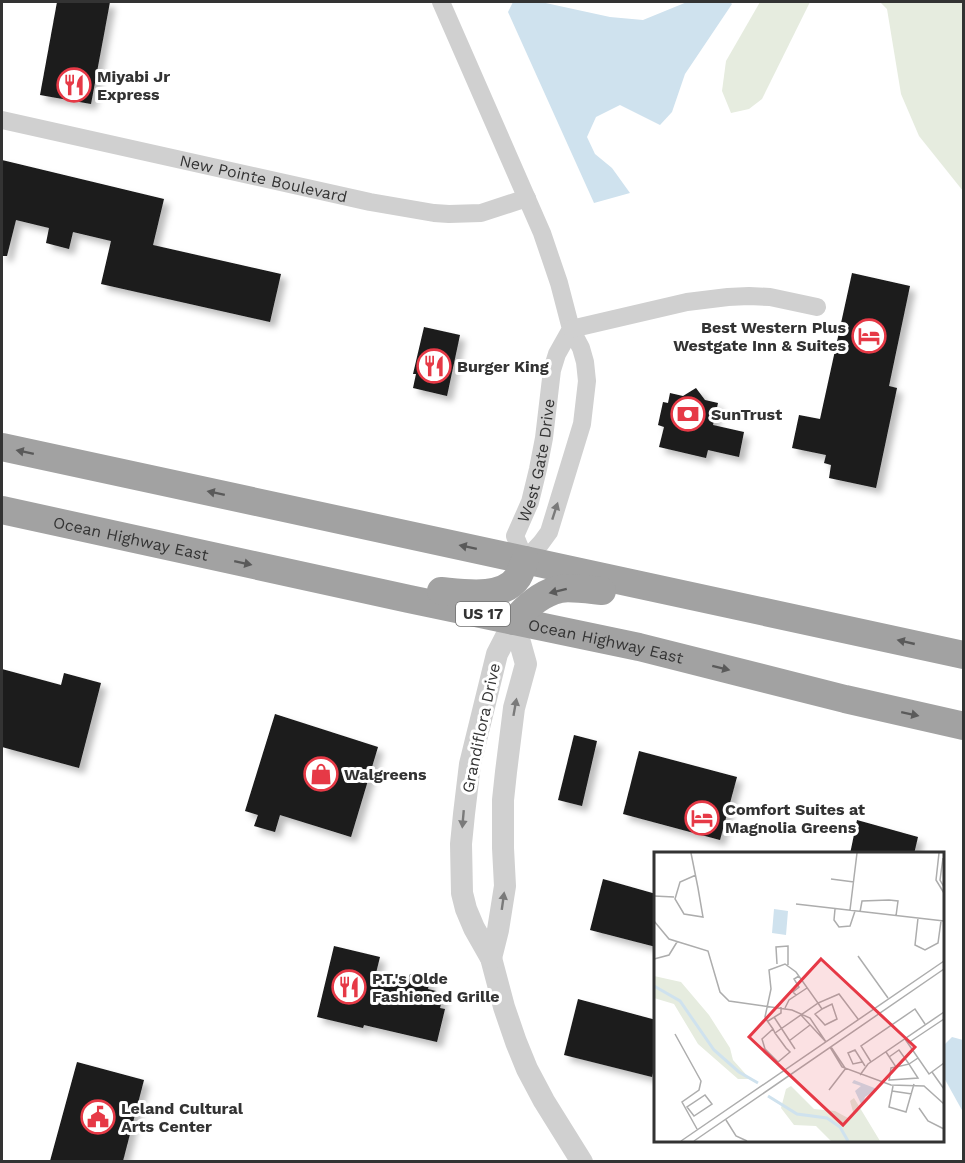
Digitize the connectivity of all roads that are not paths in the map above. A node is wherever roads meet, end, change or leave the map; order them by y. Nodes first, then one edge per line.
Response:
1 (441, 2) edge
2 (2, 120) edge
3 (527, 198) junction
4 (817, 307) dead end
5 (571, 329) junction
6 (2, 447) edge
7 (2, 510) edge
8 (525, 560) junction
9 (328, 581) junction
10 (700, 597) junction
11 (514, 621) junction
12 (963, 655) edge
13 (963, 726) edge
14 (491, 958) junction
15 (582, 1161) edge

1 - 3 street, West Gate Drive
2 - 3 street, New Pointe Boulevard
3 - 5 street, West Gate Drive
4 - 5 street
5 - 8 street, West Gate Drive
8 -> 5 street, West Gate Drive
8 -> 6 highway
7 -> 9 highway, Ocean Highway East / US 17
8 - 9 highway
8 - 10 highway
9 - 11 highway, Ocean Highway East / US 17
10 -> 11 highway
12 -> 10 highway
11 -> 13 highway, Ocean Highway East / US 17
14 -> 11 street, Grandiflora Drive
11 -> 14 street, Grandiflora Drive
14 - 15 street, Grandiflora Drive

